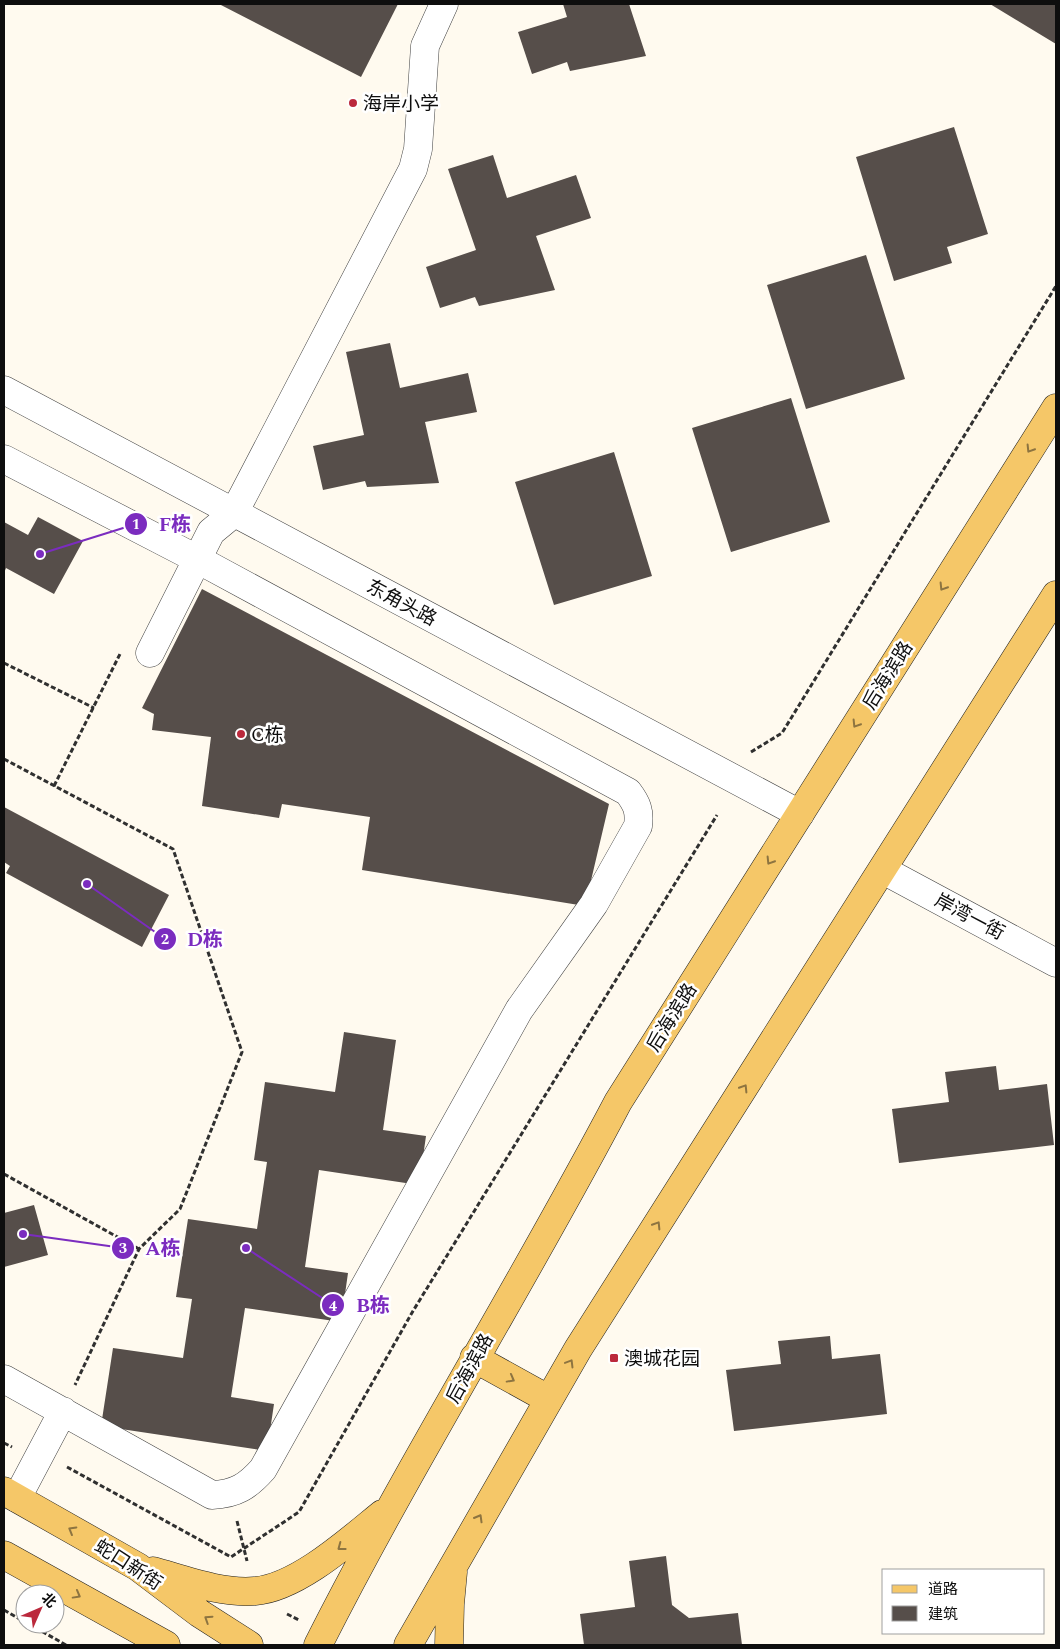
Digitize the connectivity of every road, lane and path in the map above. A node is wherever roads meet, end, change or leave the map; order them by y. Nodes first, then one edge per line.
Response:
1 (444, 4) edge
2 (1056, 286) edge
3 (4, 390) edge
4 (1056, 408) edge
5 (4, 459) edge
6 (234, 513) junction
7 (197, 559) junction
8 (1056, 596) edge
9 (150, 653) dead end
10 (4, 663) edge
11 (94, 708) dead end
12 (751, 752) dead end
13 (4, 760) edge
14 (800, 814) junction
15 (883, 870) junction
16 (1056, 963) edge
17 (4, 1174) edge
18 (139, 1249) junction
19 (474, 1358) junction
20 (4, 1379) edge
21 (548, 1399) junction
22 (62, 1411) junction
23 (10, 1494) edge
24 (393, 1505) junction
25 (4, 1555) edge
26 (455, 1560) junction
27 (138, 1567) junction
28 (4, 1610) edge
29 (15, 1616) edge
30 (47, 1634) edge
31 (149, 1638) edge
32 (66, 1645) edge
33 (166, 1645) edge
34 (249, 1645) edge
35 (318, 1645) edge
36 (408, 1645) edge
37 (449, 1645) edge

1 - 6 street
2 - 12 path
3 - 6 street, 东角头路
4 -> 14 main road, 后海滨路
5 - 7 street
6 - 7 street
6 - 14 street, 东角头路
7 - 9 street
7 - 22 street
8 - 15 main road
10 - 11 path
13 - 18 path
14 -> 19 main road, 后海滨路
15 - 16 street, 岸湾一街
21 -> 15 main road
17 - 18 path
18 - 22 path
19 -> 21 main road
19 - 24 main road, 后海滨路
20 - 22 street
26 -> 21 main road
22 - 23 street
27 -> 23 main road, 蛇口新街
24 -> 27 main road
24 - 35 main road, 后海滨路
25 -> 31 main road
26 - 36 main road
26 - 37 main road
34 -> 27 main road, 蛇口新街
28 - 29 path
30 - 32 path
31 - 33 main road

